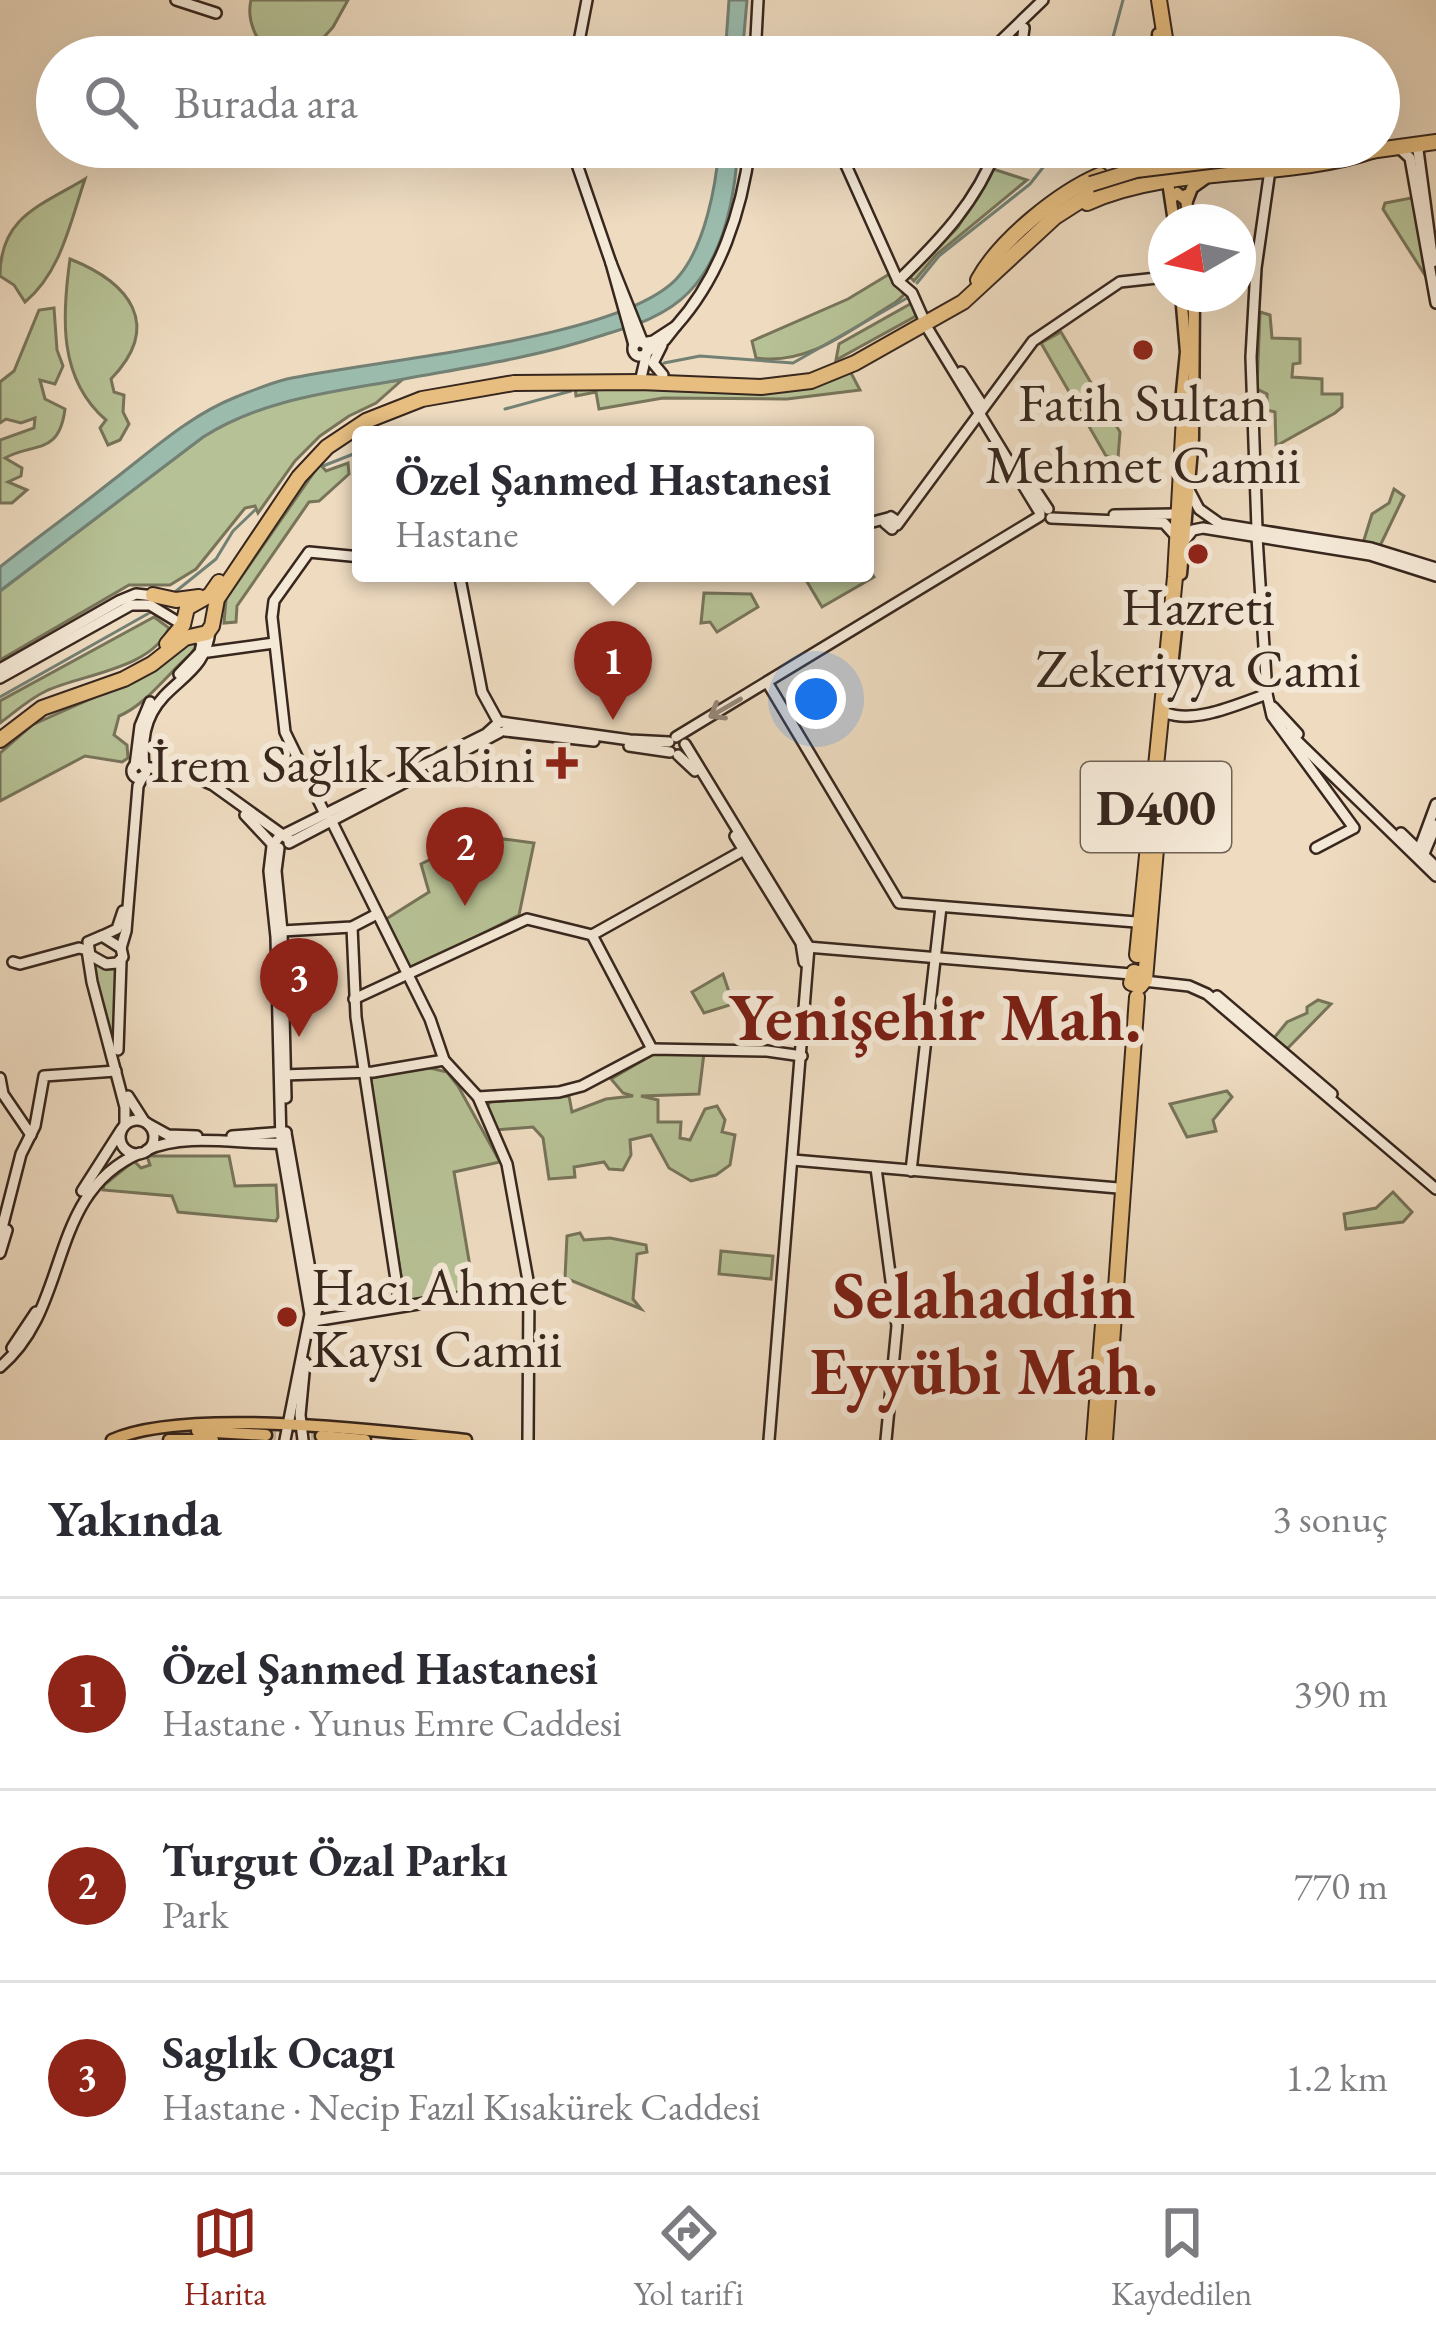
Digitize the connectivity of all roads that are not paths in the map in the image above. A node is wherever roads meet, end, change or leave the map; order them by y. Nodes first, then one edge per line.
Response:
1 (176, 0) edge
2 (587, 0) edge
3 (758, 0) edge
4 (1043, 0) edge
5 (1156, 0) edge
6 (216, 13) dead end
7 (1018, 25) junction
8 (581, 36) edge
9 (756, 36) edge
10 (1006, 36) edge
11 (1023, 36) edge
12 (1160, 36) edge
13 (1432, 140) edge
14 (1400, 142) edge
15 (1400, 147) edge
16 (1400, 149) edge
17 (578, 168) edge
18 (747, 168) edge
19 (846, 168) edge
20 (988, 168) edge
21 (1130, 168) edge
22 (1172, 168) edge
23 (1175, 168) edge
24 (1244, 168) edge
25 (1263, 168) edge
26 (1209, 177) junction
27 (1176, 181) junction
28 (1142, 185) junction
29 (1092, 188) junction
30 (1178, 202) junction
31 (995, 274) junction
32 (1148, 279) edge
33 (978, 280) junction
34 (898, 281) junction
35 (1436, 286) edge
36 (1436, 303) edge
37 (1188, 312) edge
38 (925, 319) junction
39 (676, 326) junction
40 (665, 340) junction
41 (640, 349) junction
42 (1189, 352) junction
43 (663, 375) junction
44 (637, 378) junction
45 (1187, 400) joint
46 (981, 408) junction
47 (358, 426) edge
48 (352, 429) edge
49 (1183, 492) junction
50 (1174, 514) junction
51 (1046, 515) junction
52 (1158, 517) junction
53 (874, 523) edge
54 (1182, 533) junction
55 (1257, 533) junction
56 (352, 556) edge
57 (1436, 572) edge
58 (462, 582) edge
59 (218, 583) junction
60 (153, 596) junction
61 (191, 606) junction
62 (183, 625) junction
63 (207, 628) junction
64 (274, 643) junction
65 (208, 652) junction
66 (812, 662) dead end
67 (0, 669) edge
68 (0, 678) edge
69 (767, 682) junction
70 (1166, 689) junction
71 (1269, 699) junction
72 (1166, 713) junction
73 (500, 726) junction
74 (0, 730) edge
75 (0, 740) edge
76 (675, 746) junction
77 (140, 772) junction
78 (1436, 804) edge
79 (328, 817) junction
80 (1436, 825) edge
81 (1151, 829) junction
82 (281, 841) junction
83 (746, 848) junction
84 (1316, 848) dead end
85 (1419, 855) junction
86 (1436, 871) edge
87 (940, 907) junction
88 (376, 914) junction
89 (1136, 922) junction
90 (352, 927) junction
91 (282, 931) junction
92 (592, 935) junction
93 (93, 942) junction
94 (121, 948) junction
95 (806, 949) junction
96 (933, 957) junction
97 (121, 961) junction
98 (8, 965) edge
99 (406, 976) junction
100 (1137, 978) junction
101 (354, 999) junction
102 (652, 1049) junction
103 (800, 1056) junction
104 (444, 1060) junction
105 (119, 1070) junction
106 (286, 1072) junction
107 (365, 1072) junction
108 (0, 1078) edge
109 (478, 1097) junction
110 (146, 1123) junction
111 (123, 1127) junction
112 (1125, 1130) junction
113 (31, 1135) junction
114 (284, 1137) junction
115 (27, 1147) junction
116 (143, 1152) junction
117 (793, 1160) junction
118 (876, 1168) junction
119 (911, 1172) junction
120 (1436, 1186) edge
121 (1118, 1188) junction
122 (0, 1236) edge
123 (0, 1253) edge
124 (529, 1286) junction
125 (1112, 1303) junction
126 (400, 1306) junction
127 (312, 1321) junction
128 (0, 1363) edge
129 (307, 1433) edge
130 (274, 1435) edge
131 (1104, 1439) edge
132 (112, 1440) edge
133 (132, 1440) edge
134 (169, 1440) edge
135 (225, 1440) edge
136 (365, 1440) edge
137 (466, 1440) edge
138 (528, 1440) edge
139 (766, 1440) edge
140 (886, 1440) edge

1 - 6 main road
2 - 8 main road
3 - 9 main road
4 - 7 main road
5 - 12 highway
7 - 10 main road
7 - 11 main road
13 - 14 highway
13 - 15 highway
13 - 35 main road
16 - 36 main road
17 - 41 main road
18 - 39 main road
19 - 34 main road
20 - 34 main road
21 - 33 highway
22 - 29 highway, bridge
23 - 27 highway
24 - 26 highway
25 - 55 main road
26 - 27 highway
26 - 30 main road
27 - 28 highway
27 - 30 main road
28 - 30 main road
28 - 31 highway
29 - 31 highway
29 - 33 highway
31 - 38 highway
32 - 46 main road
33 - 38 highway
34 - 38 main road
37 - 42 main road
38 - 43 highway
38 - 44 highway
38 - 46 main road
39 - 40 main road
39 - 41 main road
40 - 41 main road
40 - 43 main road
41 - 44 main road
42 - 45 main road
42 - 49 main road
43 - 44 highway
44 - 47 highway
44 - 59 highway
45 - 70 highway, D400
46 - 51 main road
46 - 53 main road
48 - 63 highway
49 - 50 main road
49 - 52 main road
49 - 54 main road
49 - 55 main road
50 - 52 main road
50 - 54 main road
51 - 52 main road
51 - 54 main road
51 - 66 main road
51 - 69 main road
54 - 55 main road
54 - 70 main road
55 - 57 main road
55 - 71 main road
56 - 64 main road
58 - 73 main road
59 - 60 highway
59 - 61 highway
60 - 61 main road
60 - 67 main road
61 - 62 highway
61 - 63 highway
62 - 63 highway
62 - 68 main road
62 - 74 highway
63 - 65 main road
63 - 75 highway
63 - 77 main road
64 - 65 main road
64 - 79 main road
65 - 77 main road
69 -> 76 main road
69 - 87 main road
70 - 72 highway, D400
70 - 81 highway, D400
71 - 72 main road
71 - 84 main road
71 - 85 main road
72 - 81 highway, D400
73 - 76 main road
73 - 79 main road
76 - 83 main road
77 - 82 main road
77 - 82 main road
77 - 93 main road
77 - 94 main road
78 - 85 main road
79 - 82 main road
79 - 88 main road
80 - 85 main road
81 - 89 highway
81 - 100 highway, D400
82 - 91 main road
82 - 106 main road
83 - 92 main road
83 - 95 main road
85 - 86 main road
87 - 89 main road
87 - 96 main road
88 - 90 main road
88 - 99 main road
89 - 100 highway
90 - 91 main road
90 - 101 main road
91 - 106 main road
92 - 99 main road
92 - 102 main road
93 - 94 main road
93 - 97 main road
93 - 98 main road
93 - 105 main road
94 - 97 main road
95 - 96 main road
95 - 103 main road
96 - 100 main road
96 - 119 main road
97 - 105 main road
99 - 101 main road
99 - 104 main road
100 - 112 highway, D400
100 - 120 main road
101 - 107 main road
102 - 103 main road
102 - 109 main road
103 - 117 main road
103 - 139 main road
104 - 107 main road
104 - 109 main road
105 - 110 main road
105 - 111 main road
105 - 113 main road
106 - 107 main road
106 - 114 main road
106 - 114 main road
107 - 126 main road
108 - 113 main road
109 - 124 main road
110 - 111 main road
110 - 114 main road
110 - 116 main road
111 - 116 main road
111 - 128 main road
112 - 121 highway, D400
112 - 125 highway, D400
113 - 115 main road
114 - 116 main road
114 - 127 main road
115 - 122 main road
115 - 123 main road
116 - 128 main road
117 - 118 main road
117 - 139 main road
118 - 119 main road
118 - 140 main road
119 - 121 main road
121 - 125 highway, D400
124 - 126 main road
124 - 138 main road
125 - 131 highway, D400
126 - 127 main road
127 - 129 main road
129 - 130 main road
129 - 130 main road
129 - 136 main road
129 - 137 main road
130 - 132 main road
130 - 133 main road
134 - 135 main road

